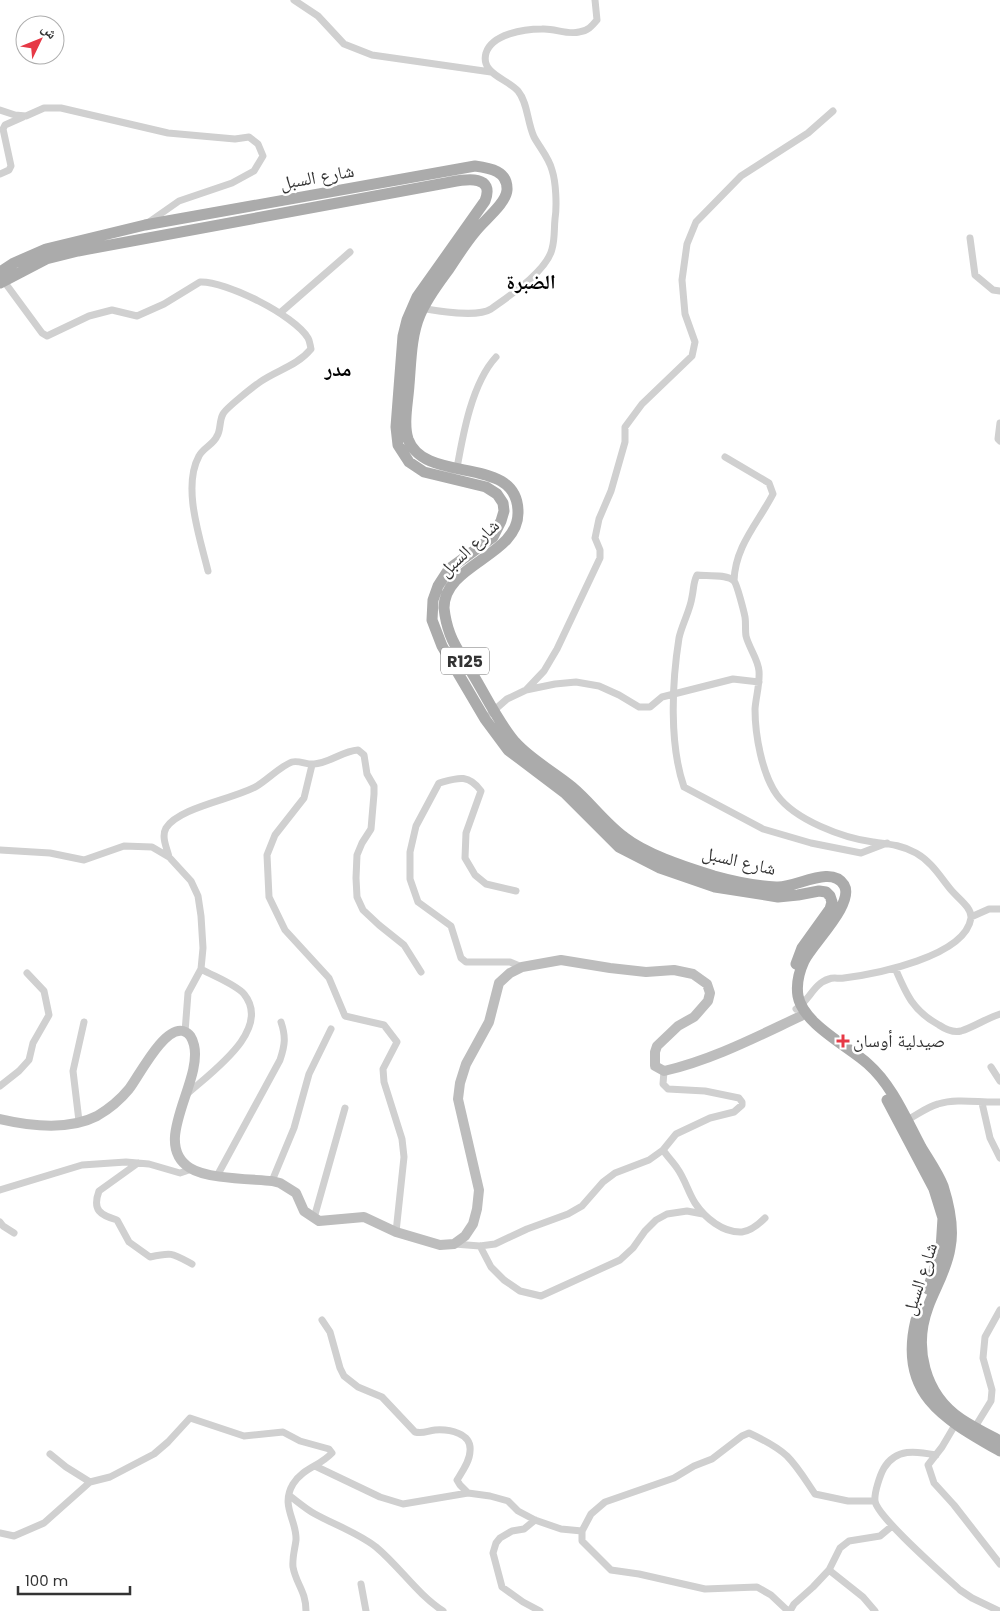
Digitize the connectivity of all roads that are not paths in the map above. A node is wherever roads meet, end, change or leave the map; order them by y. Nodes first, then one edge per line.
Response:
1 (294, 0) edge
2 (595, 0) edge
3 (491, 72) junction
4 (0, 110) edge
5 (832, 111) dead end
6 (26, 116) junction
7 (0, 174) edge
8 (145, 225) junction
9 (970, 238) dead end
10 (350, 252) dead end
11 (1, 278) edge
12 (1000, 291) edge
13 (418, 307) junction
14 (280, 313) junction
15 (496, 357) dead end
16 (1000, 423) edge
17 (1000, 441) edge
18 (724, 457) dead end
19 (457, 468) junction
20 (208, 571) dead end
21 (734, 581) junction
22 (759, 682) junction
23 (526, 690) junction
24 (674, 693) junction
25 (494, 710) junction
26 (485, 719) junction
27 (312, 765) junction
28 (887, 844) junction
29 (0, 850) edge
30 (169, 857) junction
31 (516, 891) dead end
32 (1000, 909) edge
33 (971, 917) junction
34 (522, 967) junction
35 (894, 968) junction
36 (200, 969) junction
37 (421, 972) dead end
38 (27, 973) dead end
39 (799, 1010) junction
40 (1000, 1014) edge
41 (84, 1022) dead end
42 (281, 1022) dead end
43 (331, 1029) dead end
44 (185, 1032) junction
45 (991, 1067) dead end
46 (664, 1071) junction
47 (1000, 1081) edge
48 (0, 1086) edge
49 (186, 1095) junction
50 (1000, 1102) edge
51 (982, 1103) junction
52 (345, 1108) dead end
53 (0, 1119) edge
54 (907, 1120) junction
55 (79, 1121) junction
56 (663, 1150) junction
57 (1000, 1158) edge
58 (138, 1163) junction
59 (192, 1169) junction
60 (217, 1176) junction
61 (272, 1181) junction
62 (0, 1190) edge
63 (703, 1214) junction
64 (314, 1218) junction
65 (765, 1218) dead end
66 (0, 1222) edge
67 (396, 1232) junction
68 (14, 1233) dead end
69 (454, 1244) junction
70 (480, 1246) junction
71 (192, 1264) dead end
72 (1000, 1310) edge
73 (322, 1320) dead end
74 (955, 1425) junction
75 (975, 1427) junction
76 (1000, 1441) edge
77 (1000, 1452) edge
78 (50, 1454) dead end
79 (936, 1454) junction
80 (315, 1466) junction
81 (90, 1482) junction
82 (468, 1493) junction
83 (290, 1496) junction
84 (874, 1501) junction
85 (535, 1520) junction
86 (892, 1526) junction
87 (582, 1531) junction
88 (0, 1533) edge
89 (1000, 1564) edge
90 (828, 1570) junction
91 (361, 1584) dead end
92 (306, 1611) edge
93 (366, 1611) edge
94 (443, 1611) edge
95 (540, 1611) edge
96 (789, 1611) edge
97 (875, 1611) edge
98 (999, 1611) edge

1 - 3 street
2 - 3 street
3 - 13 street
4 - 6 street
5 - 23 street
6 - 7 street
6 - 8 street
8 - 11 main road, شارع السبل / R125
8 - 13 main road, شارع السبل / R125
9 - 12 street
10 - 14 street
11 - 13 main road, شارع السبل / R125
11 - 14 street
13 - 19 main road, شارع السبل / R125
13 - 26 main road, شارع السبل / R125
14 - 20 street
15 - 19 street
16 - 17 street
18 - 21 street
19 - 25 main road, شارع السبل / R125
21 - 22 street
21 - 24 street
22 - 24 street
22 - 28 street
23 - 24 street
23 - 25 street
24 - 28 street
25 - 26 street
25 - 39 main road, شارع السبل / R125
26 - 39 main road, شارع السبل / R125
27 - 30 street
27 - 37 street
27 - 67 street
28 - 33 street
29 - 30 street
30 - 36 street
31 - 34 street
32 - 33 street
33 - 35 street
34 - 46 street
34 - 69 street
35 - 39 street
35 - 40 street
36 - 44 street
36 - 49 street
38 - 48 street
39 - 46 street
39 - 54 main road, شارع السبل
39 - 74 main road, شارع السبل
41 - 55 street
42 - 60 street
43 - 61 street
44 - 49 street
44 - 55 street
45 - 47 street
46 - 56 street
49 - 59 street
50 - 51 street
51 - 54 street
51 - 57 street
52 - 64 street
53 - 55 street
54 - 75 main road, شارع السبل
56 - 63 street
56 - 70 street
58 - 59 street
58 - 62 street
58 - 71 street
59 - 60 street
60 - 61 street
61 - 64 street
63 - 65 street
63 - 70 street
64 - 67 street
66 - 68 street
67 - 69 street
69 - 70 street
72 - 75 street
73 - 82 street
74 - 77 main road, شارع السبل
74 - 79 street
75 - 76 main road, شارع السبل
78 - 81 street
79 - 84 street
79 - 89 street
80 - 81 street
80 - 82 street
80 - 83 street
81 - 88 street
82 - 85 street
83 - 92 street
83 - 94 street
84 - 86 street
84 - 87 street
85 - 87 street
85 - 95 street
86 - 90 street
86 - 98 street
87 - 96 street
90 - 96 street
90 - 97 street
91 - 93 street

